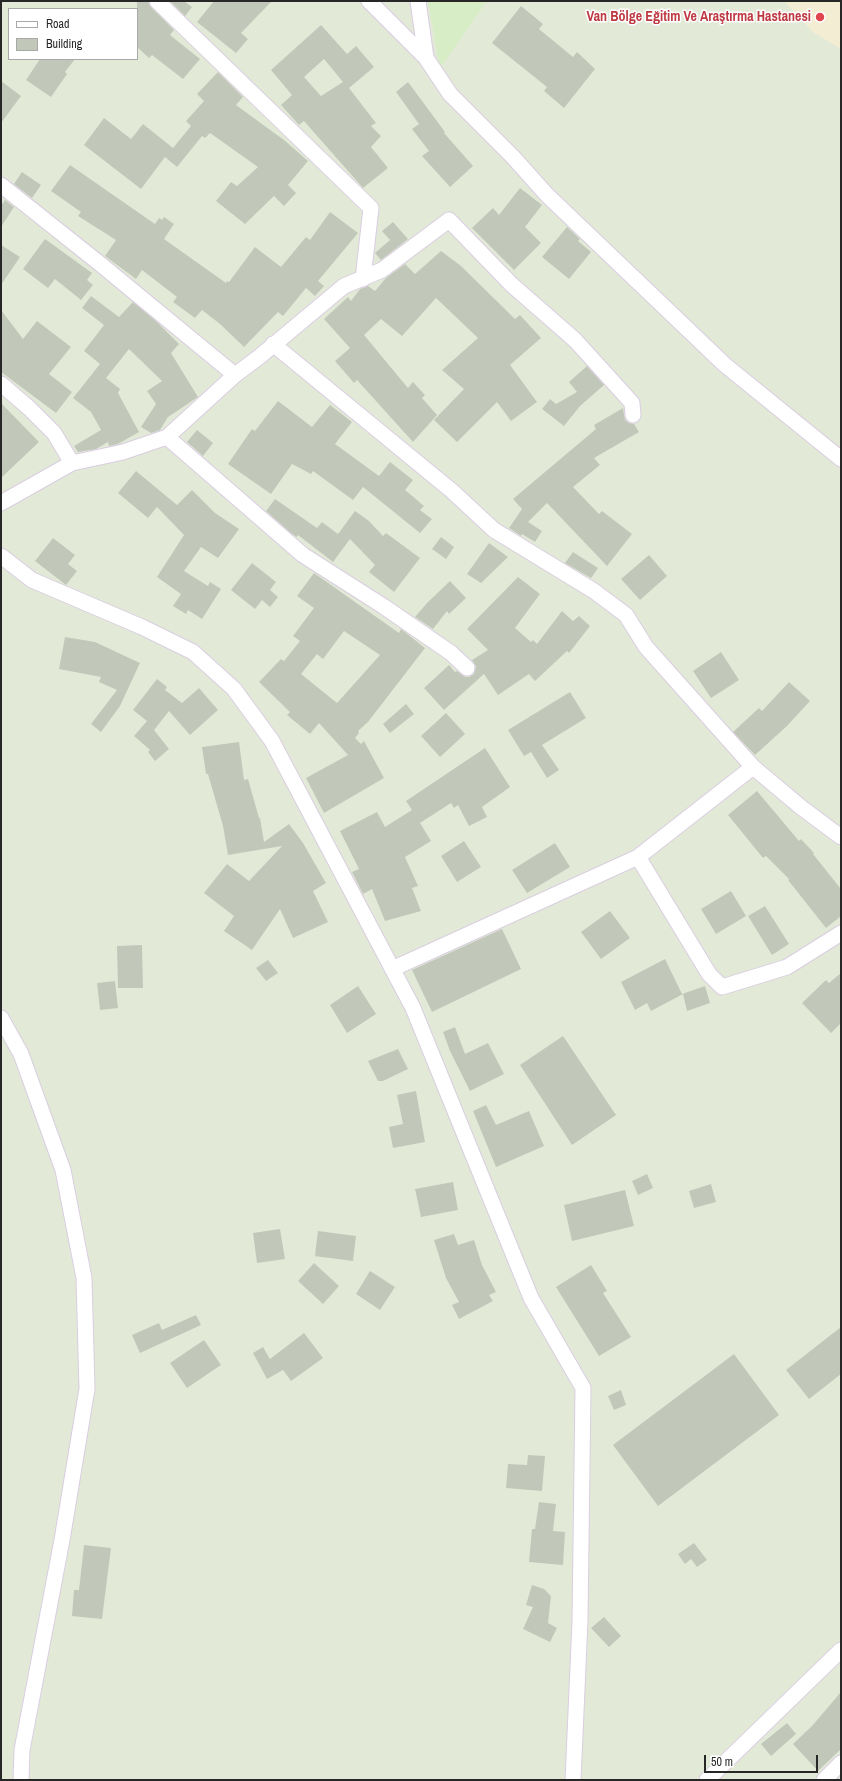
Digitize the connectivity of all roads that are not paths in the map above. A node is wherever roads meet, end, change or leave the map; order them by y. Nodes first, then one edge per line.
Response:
1 (157, 1) edge
2 (369, 1) edge
3 (418, 1) edge
4 (426, 58) junction
5 (1, 185) edge
6 (363, 279) junction
7 (273, 344) junction
8 (235, 375) junction
9 (1, 384) edge
10 (633, 415) dead end
11 (167, 437) junction
12 (841, 459) edge
13 (72, 463) junction
14 (1, 503) edge
15 (1, 556) edge
16 (467, 668) dead end
17 (753, 767) junction
18 (841, 837) edge
19 (638, 857) junction
20 (841, 933) edge
21 (392, 969) junction
22 (1, 1018) edge
23 (841, 1650) edge
24 (841, 1763) edge
25 (21, 1780) edge
26 (573, 1780) edge
27 (707, 1780) edge
28 (824, 1780) edge

1 - 6 street
2 - 4 street
3 - 4 street
4 - 12 street
5 - 8 street
6 - 7 street
6 - 10 street
7 - 8 street
7 - 17 street
8 - 11 street
9 - 13 street
11 - 13 street
11 - 16 street
13 - 14 street
15 - 21 street
17 - 18 street
17 - 19 street
19 - 20 street
19 - 21 street
21 - 26 street
22 - 25 street
23 - 27 street
24 - 28 street

